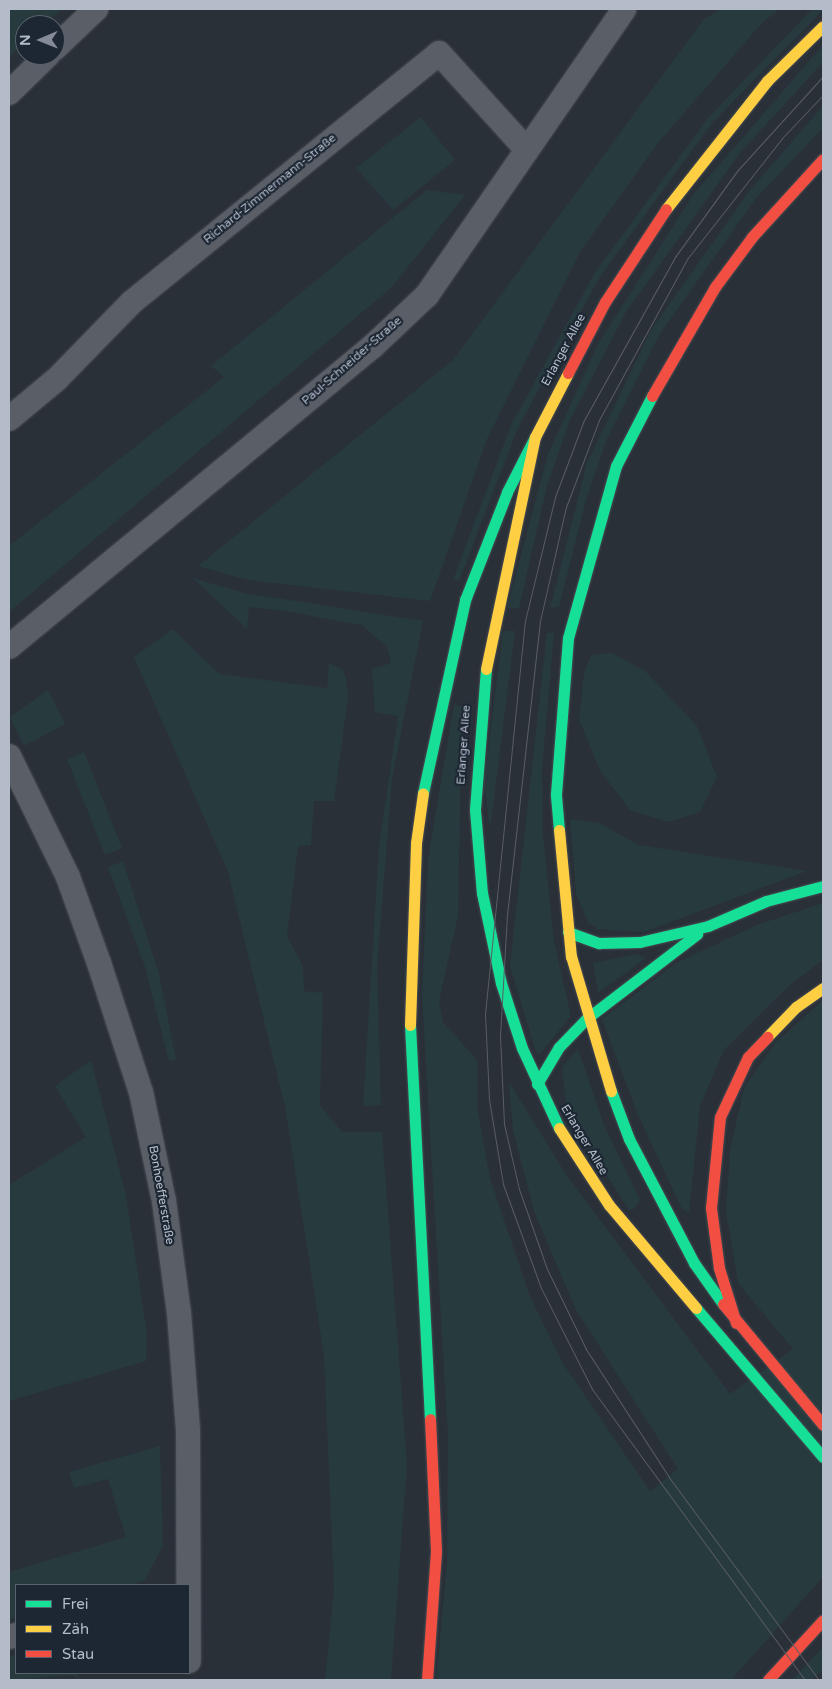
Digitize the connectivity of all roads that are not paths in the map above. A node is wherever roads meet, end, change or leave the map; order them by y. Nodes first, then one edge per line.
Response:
1 (96, 9) edge
2 (624, 9) edge
3 (823, 26) edge
4 (65, 38) edge
5 (38, 65) edge
6 (9, 93) edge
7 (527, 150) junction
8 (823, 159) edge
9 (9, 419) edge
10 (535, 437) junction
11 (9, 647) edge
12 (9, 756) edge
13 (823, 886) edge
14 (708, 926) junction
15 (568, 932) junction
16 (823, 988) edge
17 (586, 1019) junction
18 (537, 1084) junction
19 (736, 1323) junction
20 (823, 1425) edge
21 (823, 1457) edge
22 (189, 1584) edge
23 (823, 1620) edge
24 (427, 1680) edge
25 (768, 1680) edge

1 - 4 street
2 - 7 street, Paul-Schneider-Straße
3 - 10 main road, Erlanger Allee
5 - 6 street
7 - 9 street, Richard-Zimmermann-Straße
7 - 11 street, Paul-Schneider-Straße
8 - 15 main road
10 - 18 main road, Erlanger Allee
10 - 24 main road
12 - 22 street, Bonhoefferstraße
13 - 14 main road
14 - 15 main road
14 - 17 main road
15 - 17 main road
16 - 19 main road
17 - 18 main road
17 - 19 main road
18 - 21 main road, Erlanger Allee
19 - 20 main road
23 - 25 main road

